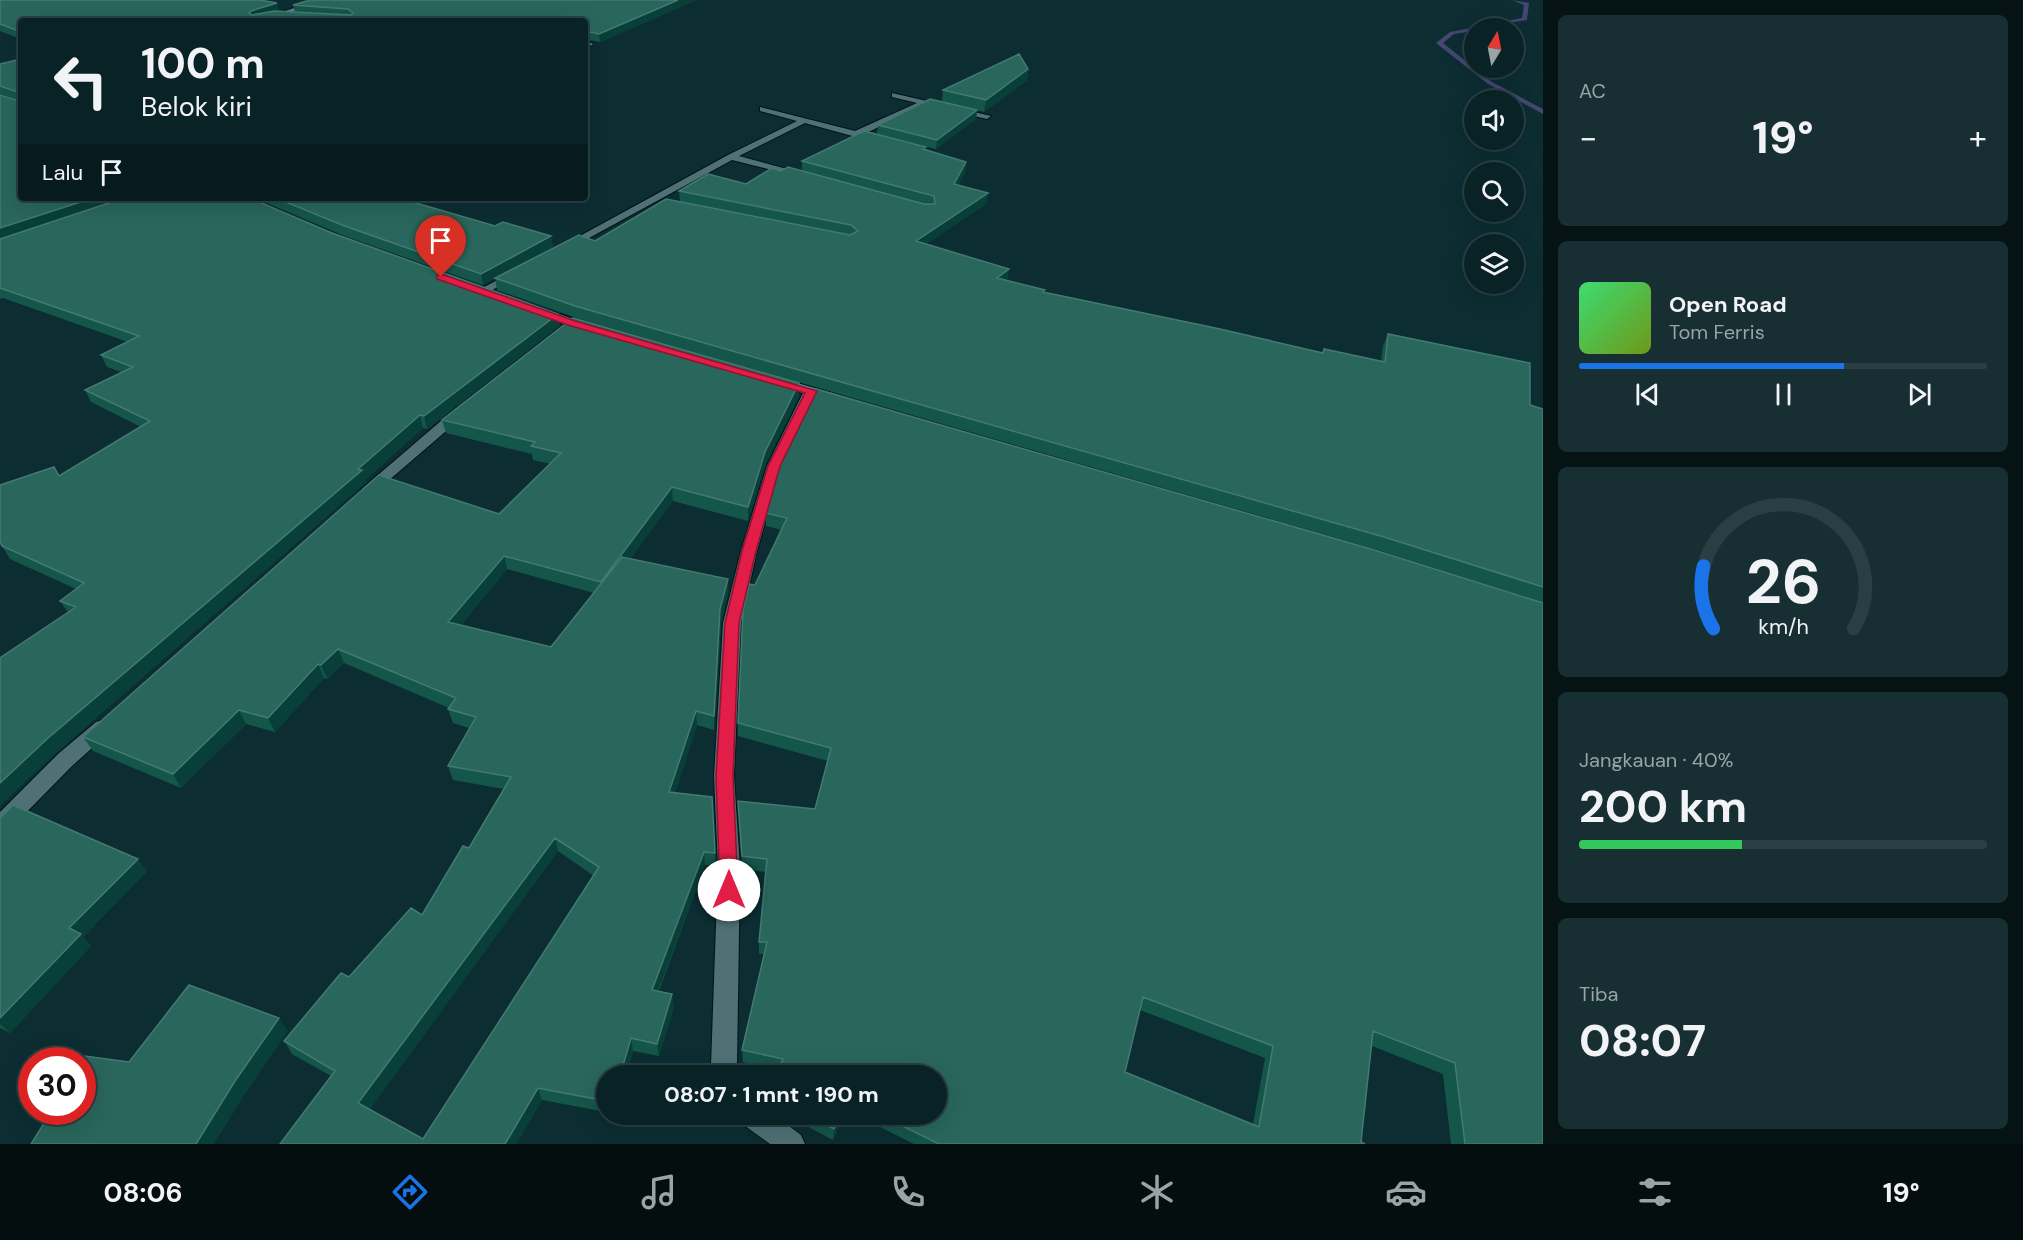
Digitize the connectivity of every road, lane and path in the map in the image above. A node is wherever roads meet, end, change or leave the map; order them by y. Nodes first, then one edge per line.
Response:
1 (326, 0) edge
2 (276, 15) junction
3 (296, 17) edge
4 (266, 18) edge
5 (896, 95) dead end
6 (925, 102) junction
7 (763, 110) dead end
8 (987, 116) edge
9 (805, 120) junction
10 (856, 134) junction
11 (888, 142) edge
12 (731, 157) junction
13 (812, 179) edge
14 (650, 201) junction
15 (672, 205) edge
16 (550, 255) edge
17 (520, 271) edge
18 (475, 290) joint
19 (501, 299) edge
20 (521, 306) edge
21 (572, 323) junction
22 (605, 333) edge
23 (553, 338) edge
24 (767, 379) edge
25 (811, 391) junction
26 (478, 397) edge
27 (846, 401) edge
28 (357, 500) edge
29 (118, 712) edge
30 (0, 826) edge
31 (724, 1065) edge
32 (765, 1125) edge
33 (792, 1144) edge

1 - 2 main road
2 - 3 street
2 - 4 main road
5 - 6 street
6 - 8 street
6 - 10 street
7 - 9 street
9 - 10 street
9 - 12 street
10 - 11 street
12 - 13 street
12 - 14 street
14 - 15 street
14 - 16 street
17 - 18 street
18 - 19 main road
20 - 21 main road
21 - 22 main road
21 - 23 street
24 - 25 main road
25 - 27 main road
25 - 31 street
26 - 28 street
29 - 30 street
32 - 33 street

